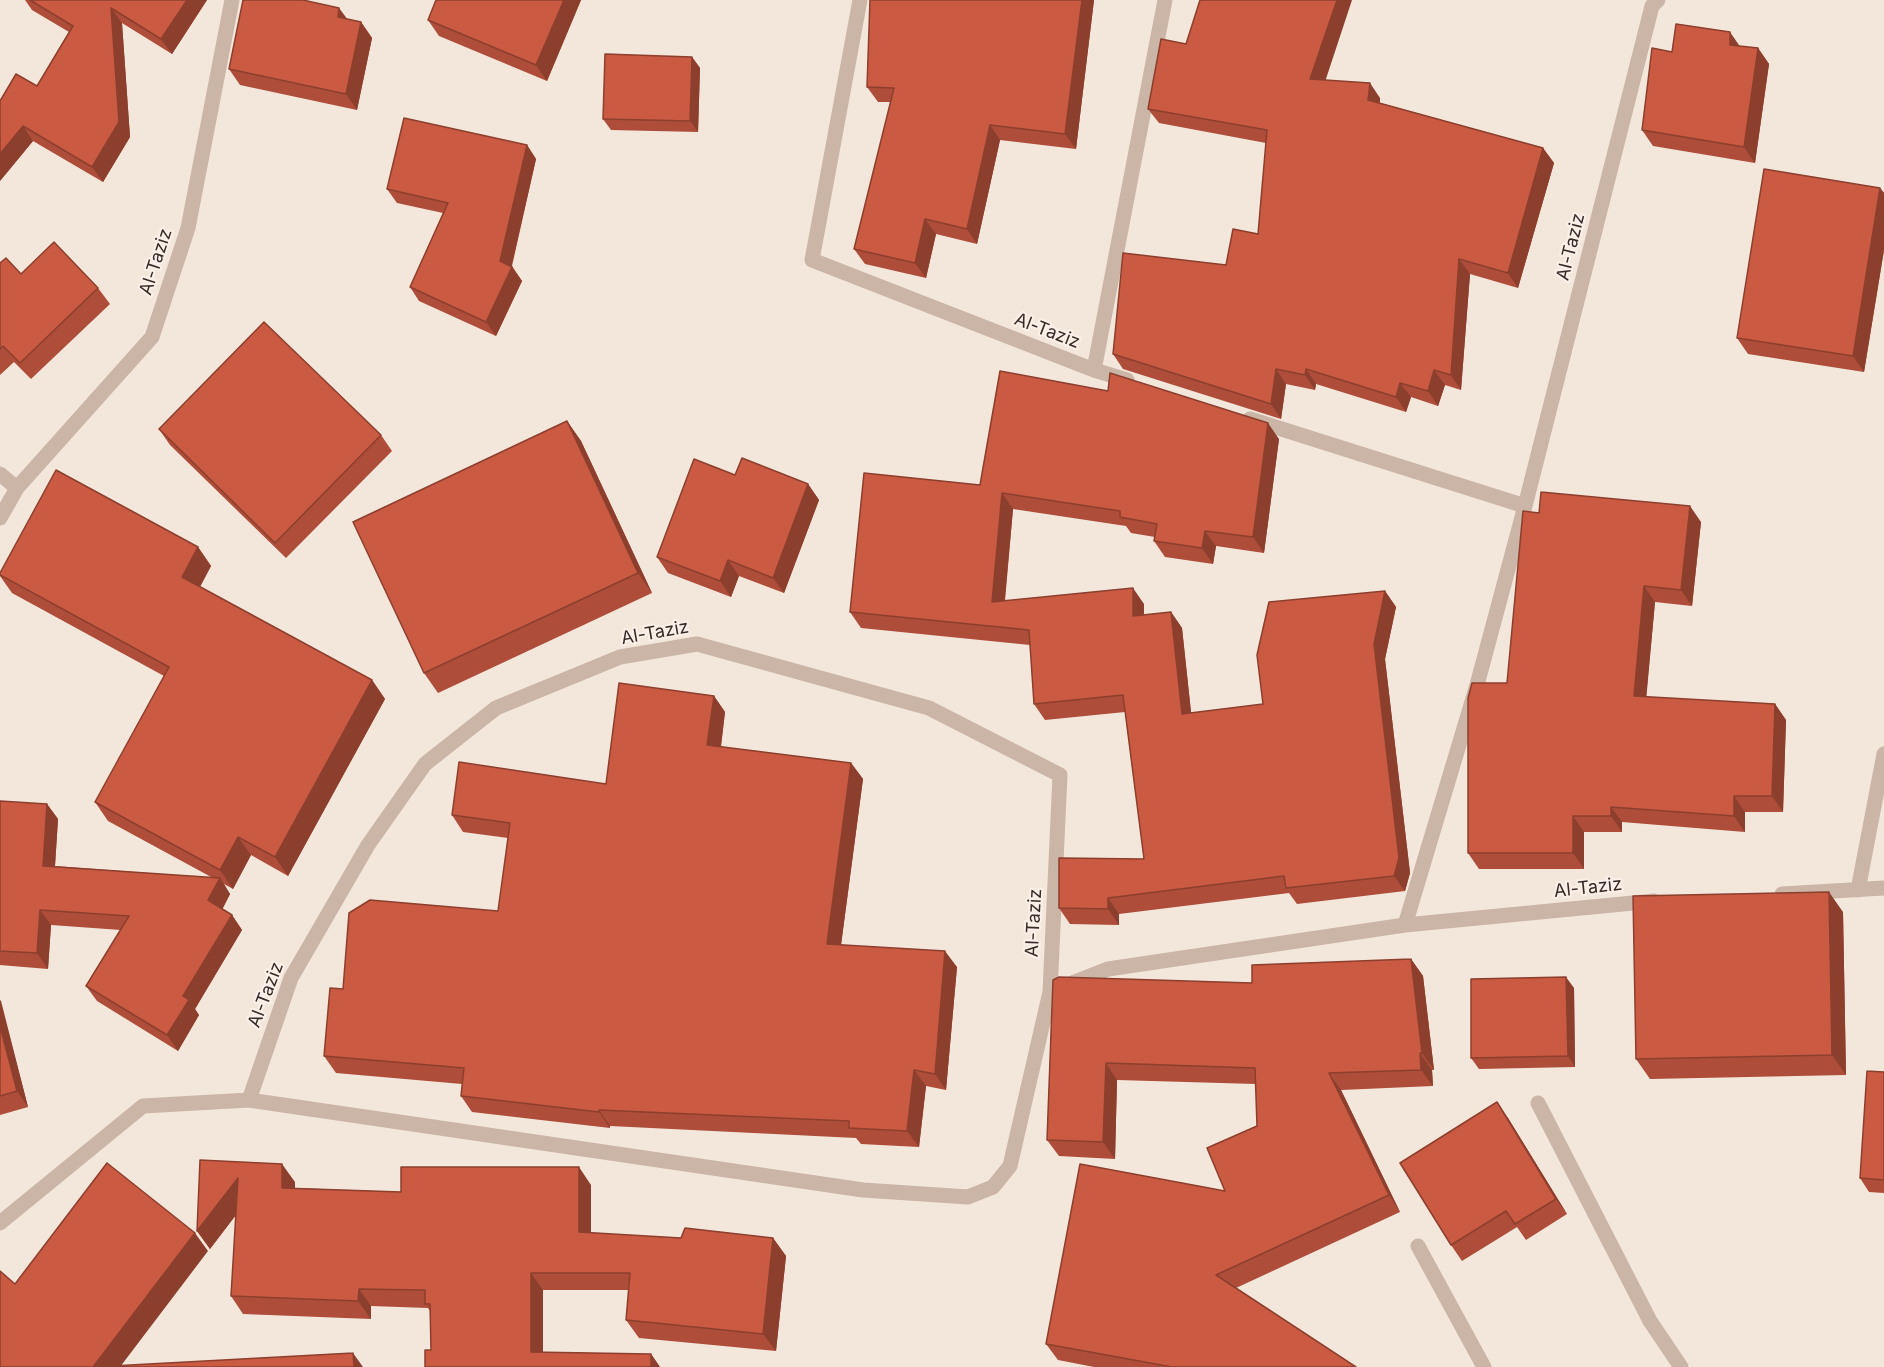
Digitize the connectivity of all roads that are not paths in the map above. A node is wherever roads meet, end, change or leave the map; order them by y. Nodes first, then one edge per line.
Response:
1 (232, 0) edge
2 (860, 0) edge
3 (1165, 0) edge
4 (1658, 0) edge
5 (1094, 370) junction
6 (1140, 384) edge
7 (1230, 413) edge
8 (0, 474) edge
9 (17, 488) junction
10 (1525, 506) junction
11 (0, 518) edge
12 (1884, 754) edge
13 (1884, 888) edge
14 (1858, 890) junction
15 (1764, 894) edge
16 (1671, 900) edge
17 (1405, 926) junction
18 (1050, 992) junction
19 (249, 1100) junction
20 (1538, 1103) dead end
21 (0, 1222) edge
22 (1418, 1246) dead end
23 (1484, 1367) edge
24 (1681, 1367) edge

1 - 9 street, Al-Taziz
2 - 5 street, Al-Taziz
3 - 5 street
4 - 10 street, Al-Taziz
5 - 6 street, Al-Taziz
7 - 10 street
8 - 9 street
9 - 11 street, Al-Taziz
10 - 17 street, Al-Taziz
12 - 14 street
13 - 14 street
14 - 15 street
16 - 17 street, Al-Taziz
17 - 18 street, Al-Taziz
18 - 19 street, Al-Taziz
18 - 19 street, Al-Taziz
19 - 21 street, Al-Taziz
20 - 24 street
22 - 23 street

